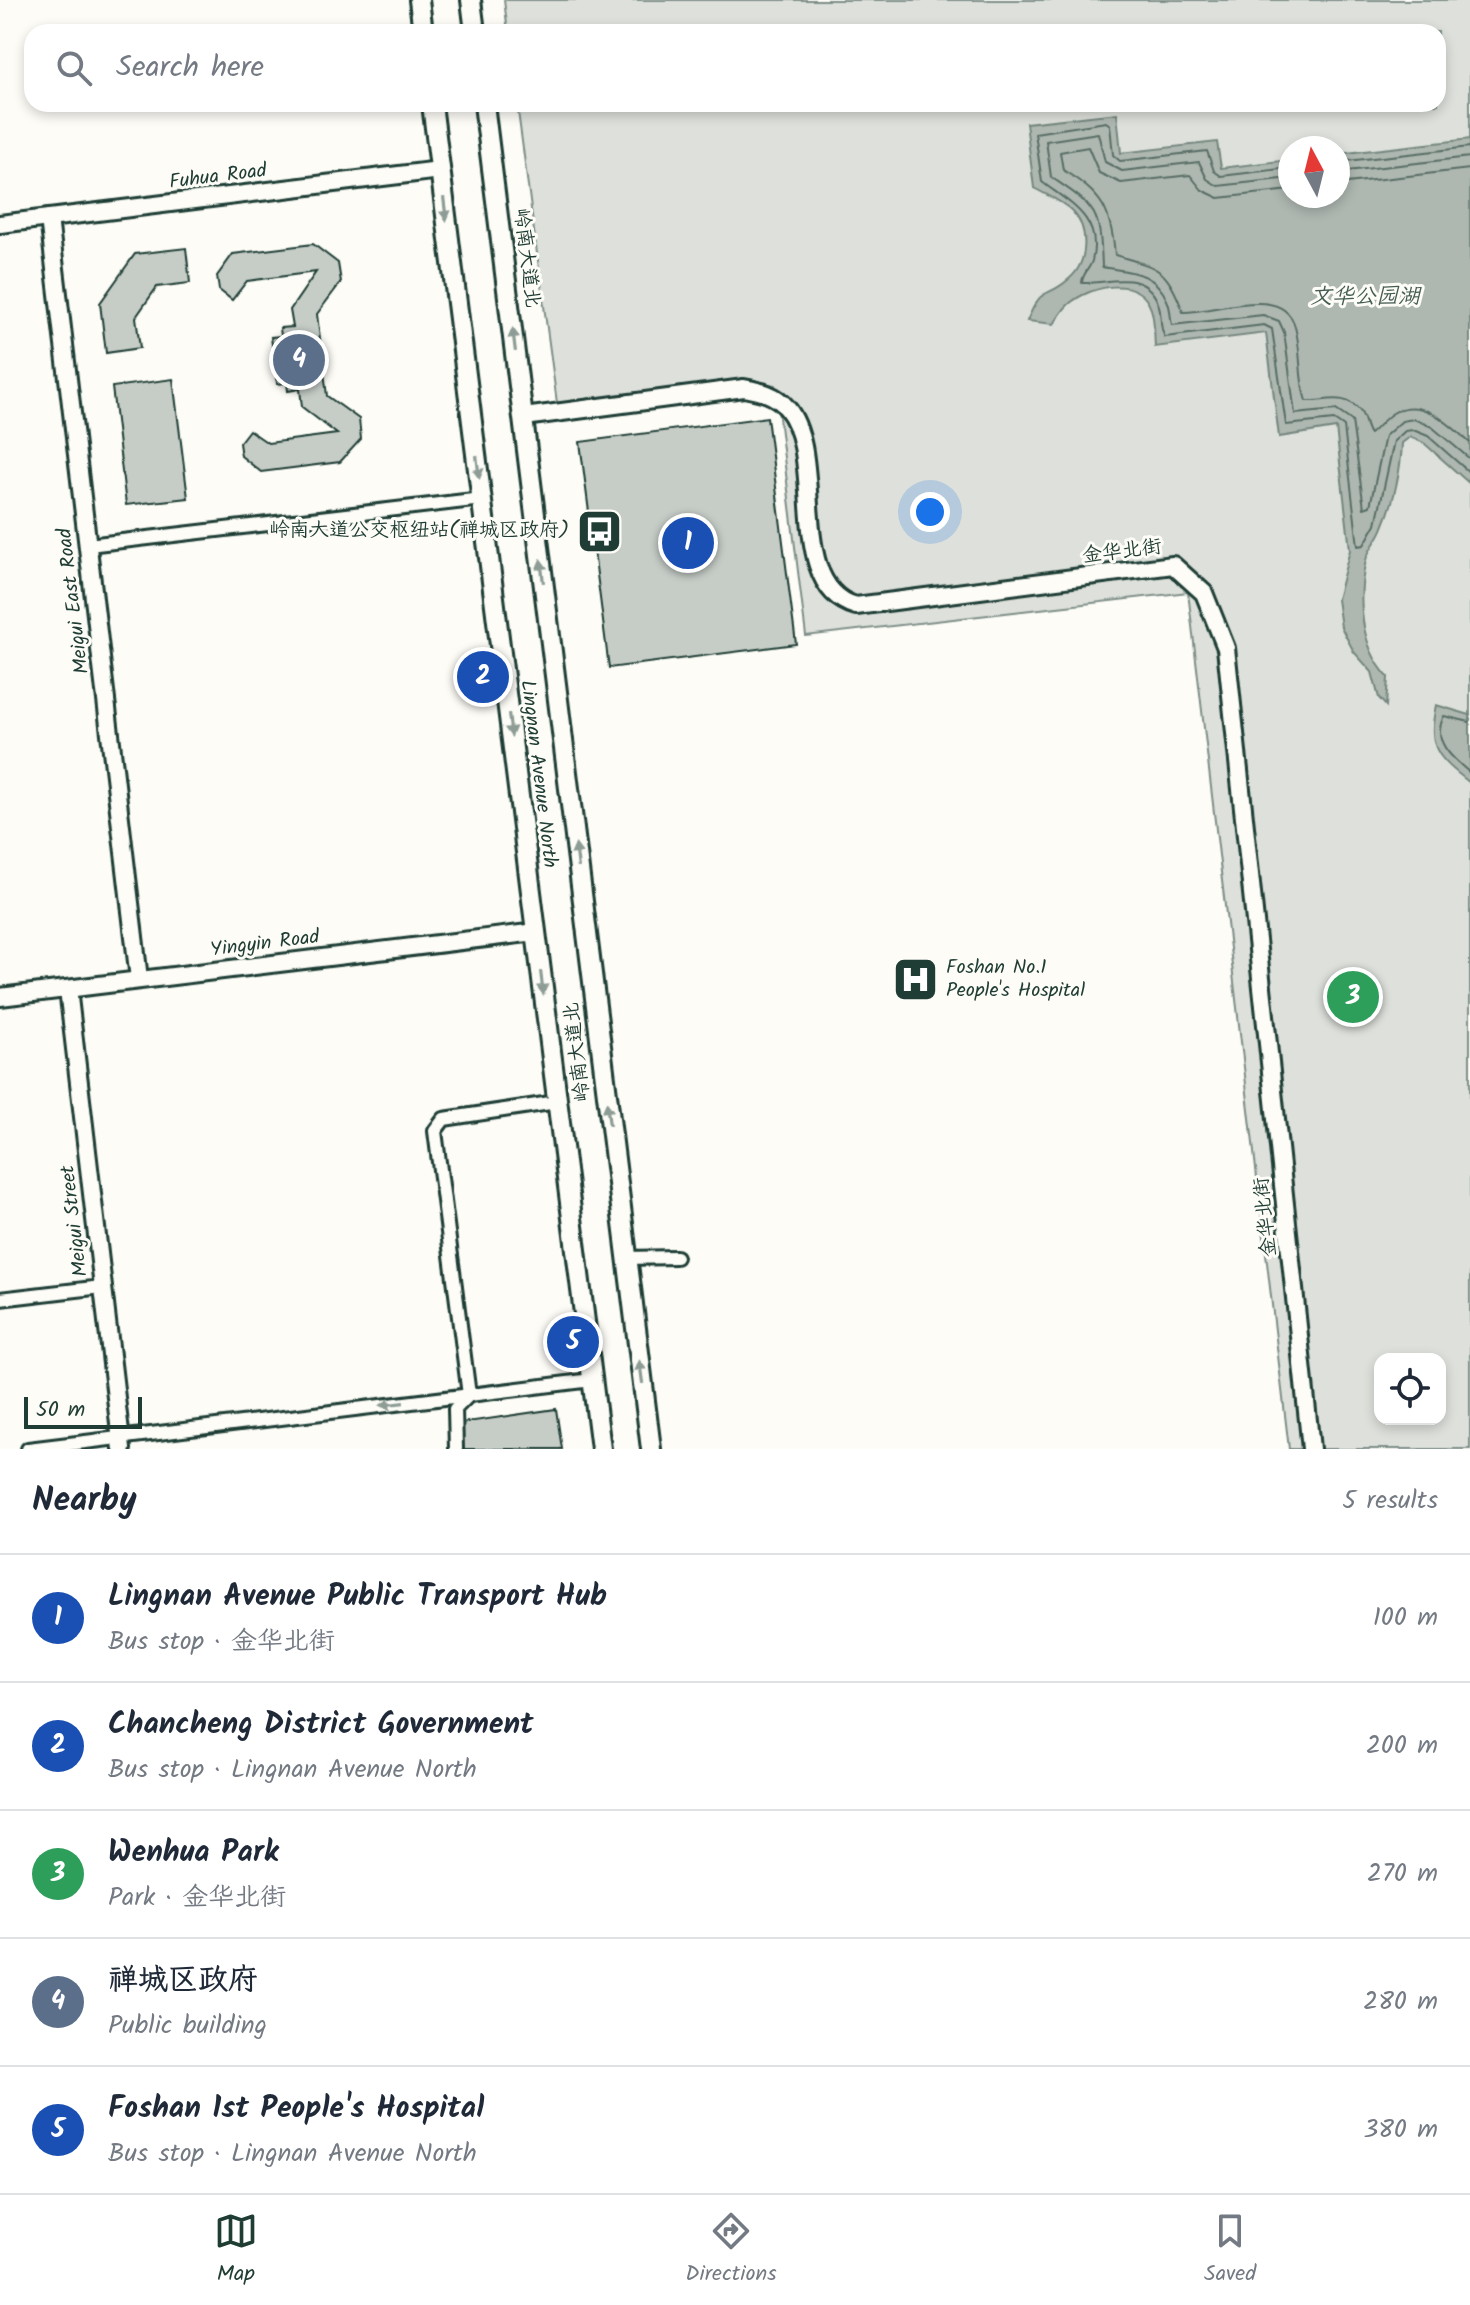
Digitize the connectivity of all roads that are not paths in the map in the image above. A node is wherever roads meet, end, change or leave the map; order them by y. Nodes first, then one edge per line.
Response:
1 (419, 0) edge
2 (471, 0) edge
3 (422, 24) edge
4 (474, 24) edge
5 (433, 112) edge
6 (485, 112) edge
7 (440, 170) junction
8 (49, 218) junction
9 (0, 224) edge
10 (524, 417) junction
11 (482, 499) junction
12 (88, 545) junction
13 (536, 932) junction
14 (139, 979) junction
15 (68, 989) junction
16 (0, 997) edge
17 (557, 1102) junction
18 (676, 1257) dead end
19 (626, 1258) junction
20 (102, 1287) junction
21 (0, 1299) edge
22 (592, 1380) junction
23 (469, 1395) junction
24 (121, 1443) edge
25 (28, 1449) edge
26 (456, 1449) edge
27 (601, 1449) edge
28 (651, 1449) edge
29 (1311, 1449) edge

1 - 3 main road
2 - 4 main road
5 - 7 main road, Lingnan Avenue North
10 -> 6 main road, 岭南大道北
7 - 8 street, Fuhua Road
7 -> 11 main road, Lingnan Avenue North
8 - 9 street, Fuhua Road
8 - 12 street, Meigui East Road
19 -> 10 main road, 岭南大道北
10 - 29 street, 金华北街
11 - 12 street
11 -> 13 main road, Lingnan Avenue North
12 - 14 street, Meigui East Road
13 - 14 street, Yingyin Road
13 -> 17 main road, Lingnan Avenue North
14 - 15 street, Yingyin Road
15 - 16 street, Yingyin Road
15 - 20 street, Meigui Street
17 - 22 main road, Lingnan Avenue North
17 - 23 street
18 - 19 street
28 -> 19 main road, 岭南大道北
20 - 21 street
20 - 24 street, Meigui Street
22 - 23 street
22 - 27 main road, Lingnan Avenue North
23 -> 24 street
23 - 26 street
24 - 25 street

